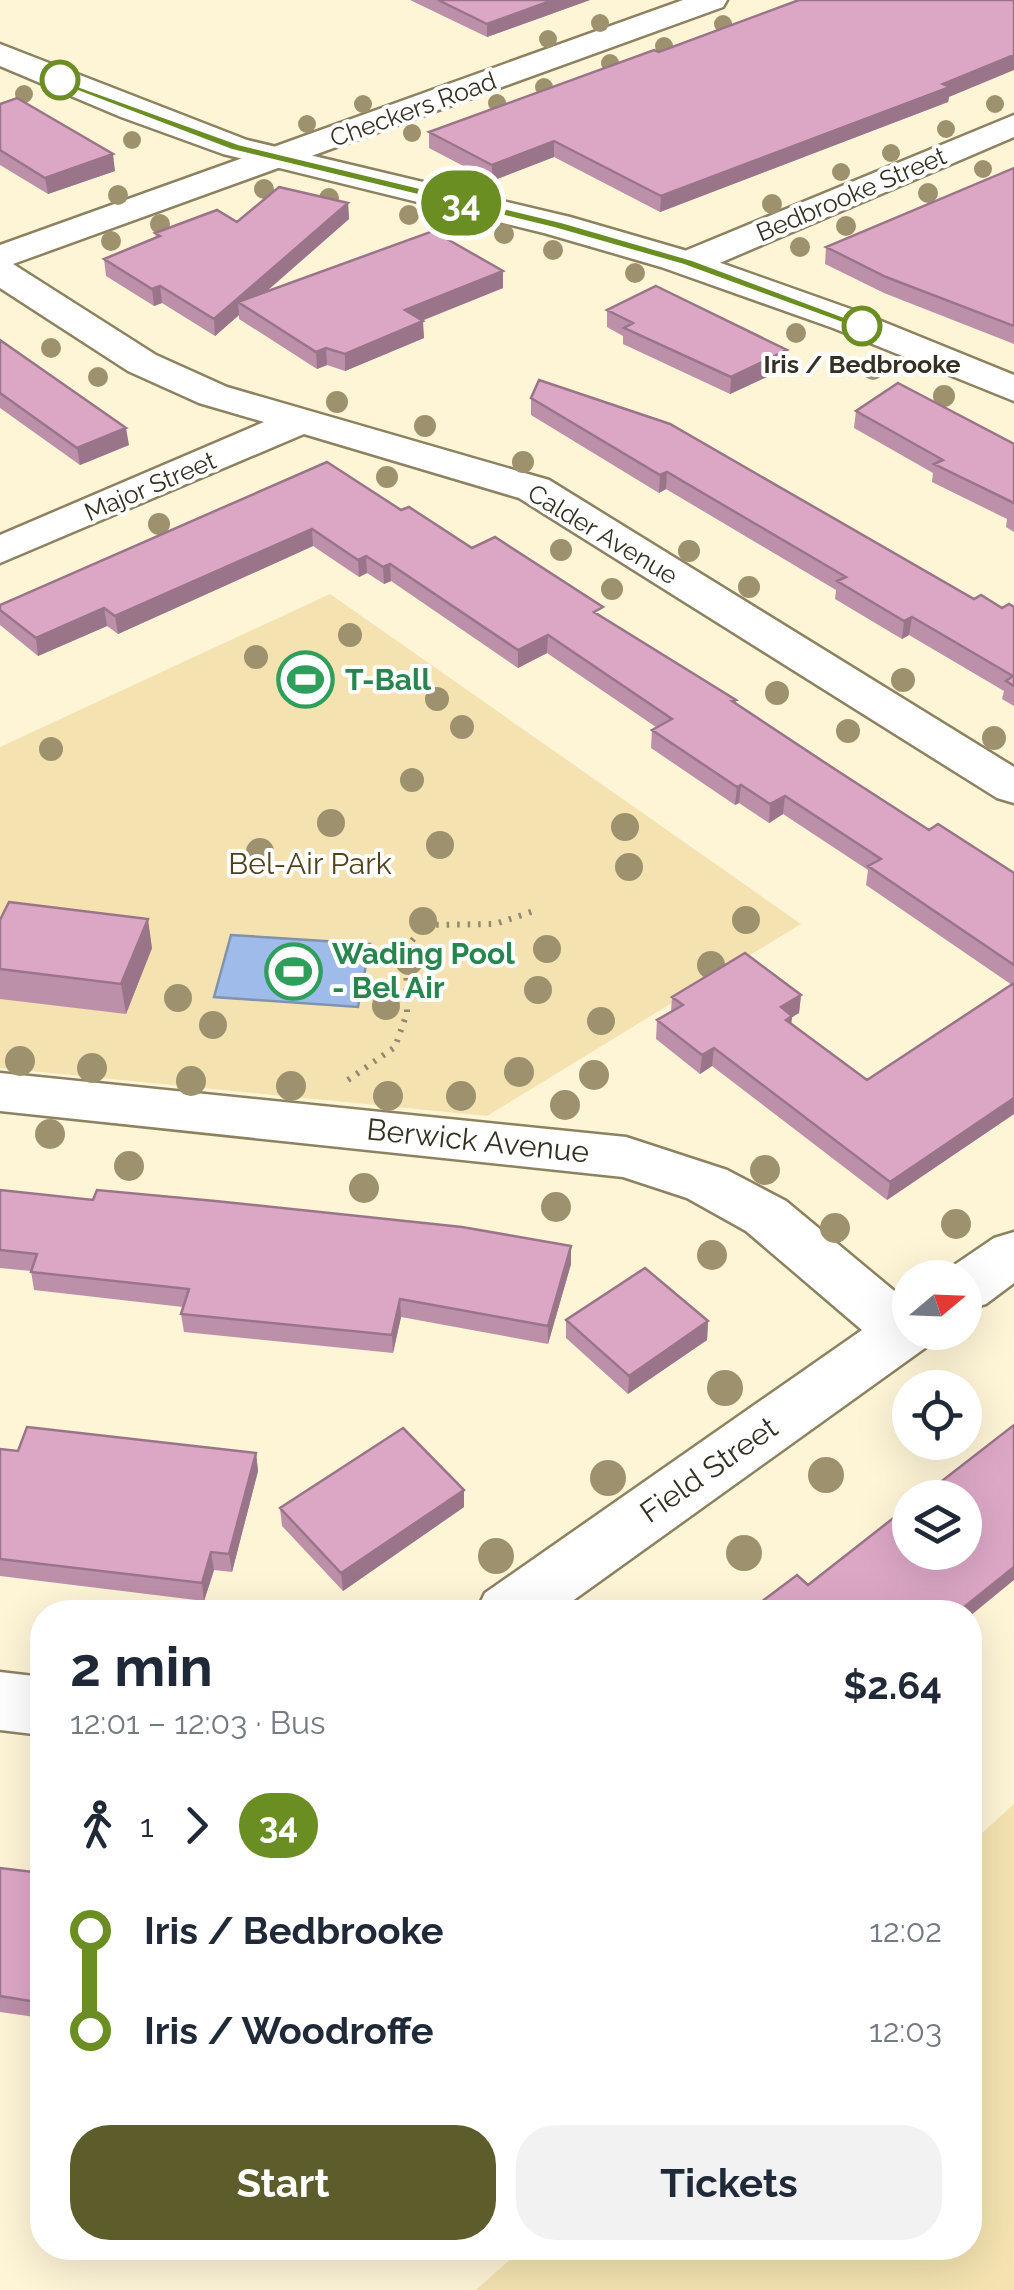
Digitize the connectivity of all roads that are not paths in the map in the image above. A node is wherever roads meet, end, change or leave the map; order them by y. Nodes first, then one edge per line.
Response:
1 (712, 0) edge
2 (0, 54) edge
3 (1014, 125) edge
4 (268, 157) junction
5 (0, 256) edge
6 (688, 263) junction
7 (0, 272) edge
8 (1014, 390) edge
9 (299, 422) junction
10 (0, 550) edge
11 (1014, 788) edge
12 (0, 1092) edge
13 (1014, 1253) edge
14 (982, 1276) edge
15 (892, 1318) edge
16 (892, 1341) edge
17 (525, 1600) edge
18 (0, 1701) edge
19 (30, 1705) edge

1 - 4 street, Checkers Road
2 - 4 street
3 - 6 street, Bedbrooke Street
4 - 5 street, Checkers Road
4 - 6 street
6 - 8 street
7 - 9 street, Calder Avenue
9 - 10 street, Major Street
9 - 11 street, Calder Avenue
12 - 15 street, Berwick Avenue
13 - 14 street
16 - 17 street, Field Street
18 - 19 street

